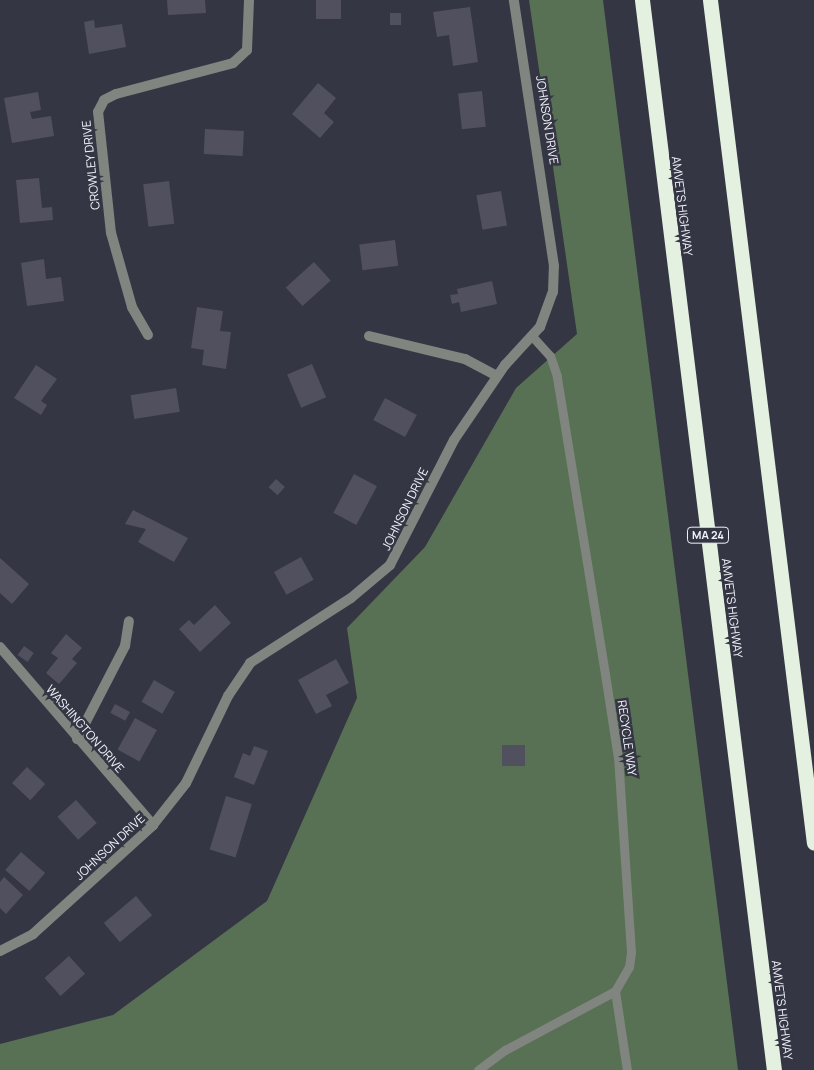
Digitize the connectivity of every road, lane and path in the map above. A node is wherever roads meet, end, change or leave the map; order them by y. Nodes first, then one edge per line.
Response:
1 (249, 0) edge
2 (514, 0) edge
3 (642, 0) edge
4 (710, 0) edge
5 (148, 335) dead end
6 (368, 336) dead end
7 (533, 337) junction
8 (497, 376) junction
9 (129, 621) dead end
10 (0, 647) edge
11 (77, 739) junction
12 (153, 825) junction
13 (814, 843) edge
14 (0, 950) edge
15 (615, 991) junction
16 (478, 1070) edge
17 (627, 1070) edge
18 (774, 1070) edge

1 - 5 street, CROWLEY DRIVE
2 - 7 street, JOHNSON DRIVE
3 - 18 highway, AMVETS HIGHWAY / MA 24
4 - 13 highway
6 - 8 street
7 - 8 street, JOHNSON DRIVE
7 - 15 lane, RECYCLE WAY
8 - 12 street, JOHNSON DRIVE
9 - 11 street
10 - 11 street, WASHINGTON DRIVE
11 - 12 street, WASHINGTON DRIVE
12 - 14 street, JOHNSON DRIVE
15 - 16 lane
15 - 17 lane

